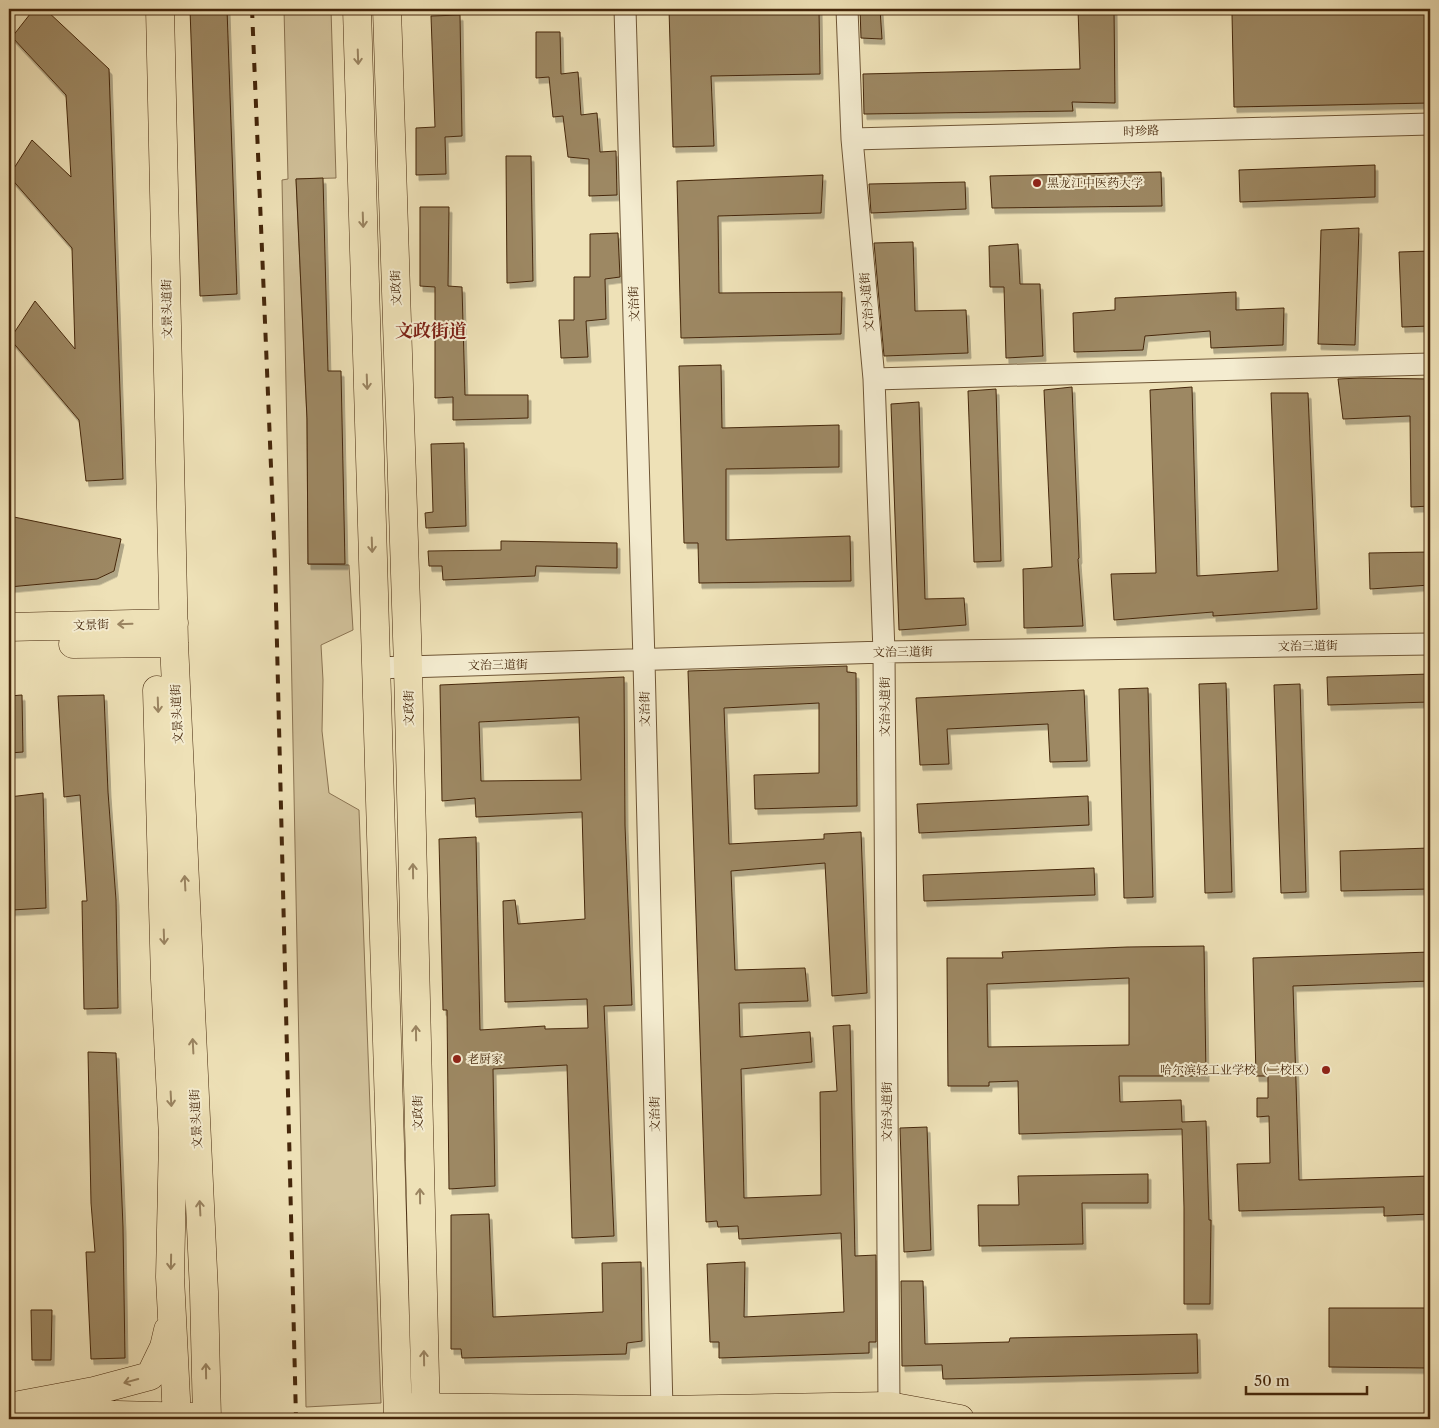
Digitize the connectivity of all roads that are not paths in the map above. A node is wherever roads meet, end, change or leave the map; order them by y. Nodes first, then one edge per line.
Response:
1 (141, 9) edge
2 (160, 9) edge
3 (357, 9) edge
4 (387, 9) edge
5 (625, 9) edge
6 (847, 9) edge
7 (1430, 124) edge
8 (852, 139) junction
9 (1430, 364) edge
10 (874, 379) junction
11 (9, 628) edge
12 (165, 633) junction
13 (1430, 644) edge
14 (9, 645) edge
15 (884, 652) junction
16 (644, 661) junction
17 (408, 667) junction
18 (376, 668) junction
19 (172, 1316) junction
20 (889, 1406) junction
21 (9, 1407) edge
22 (662, 1410) junction
23 (9, 1412) edge
24 (398, 1413) edge
25 (426, 1413) edge
26 (594, 1414) edge
27 (177, 1418) edge
28 (207, 1418) edge
29 (960, 1419) edge

1 - 12 main road, 文景头道街
2 - 12 main road, 文景头道街
3 -> 18 main road
4 - 17 main road, 文政街
5 - 16 street, 文治街
6 - 8 street, 文治头道街
7 - 8 street, 时珍路
8 - 10 street, 文治头道街
9 - 10 street
10 - 15 street, 文治头道街
12 -> 11 main road, 文景街
12 - 14 main road, 文景街
12 -> 19 main road, 文景头道街
28 -> 12 main road, 文景头道街
13 - 15 street, 文治三道街
15 - 16 street, 文治三道街
15 - 20 street, 文治头道街
16 - 17 street, 文治三道街
16 - 22 street, 文治街
17 - 18 street, 文治三道街
25 -> 17 main road, 文政街
18 - 24 main road
19 -> 21 main road
19 - 27 main road, 文景头道街
20 - 22 main road
20 - 29 main road
22 - 26 main road
23 - 27 main road
24 - 25 main road
25 - 26 main road
27 - 28 main road

